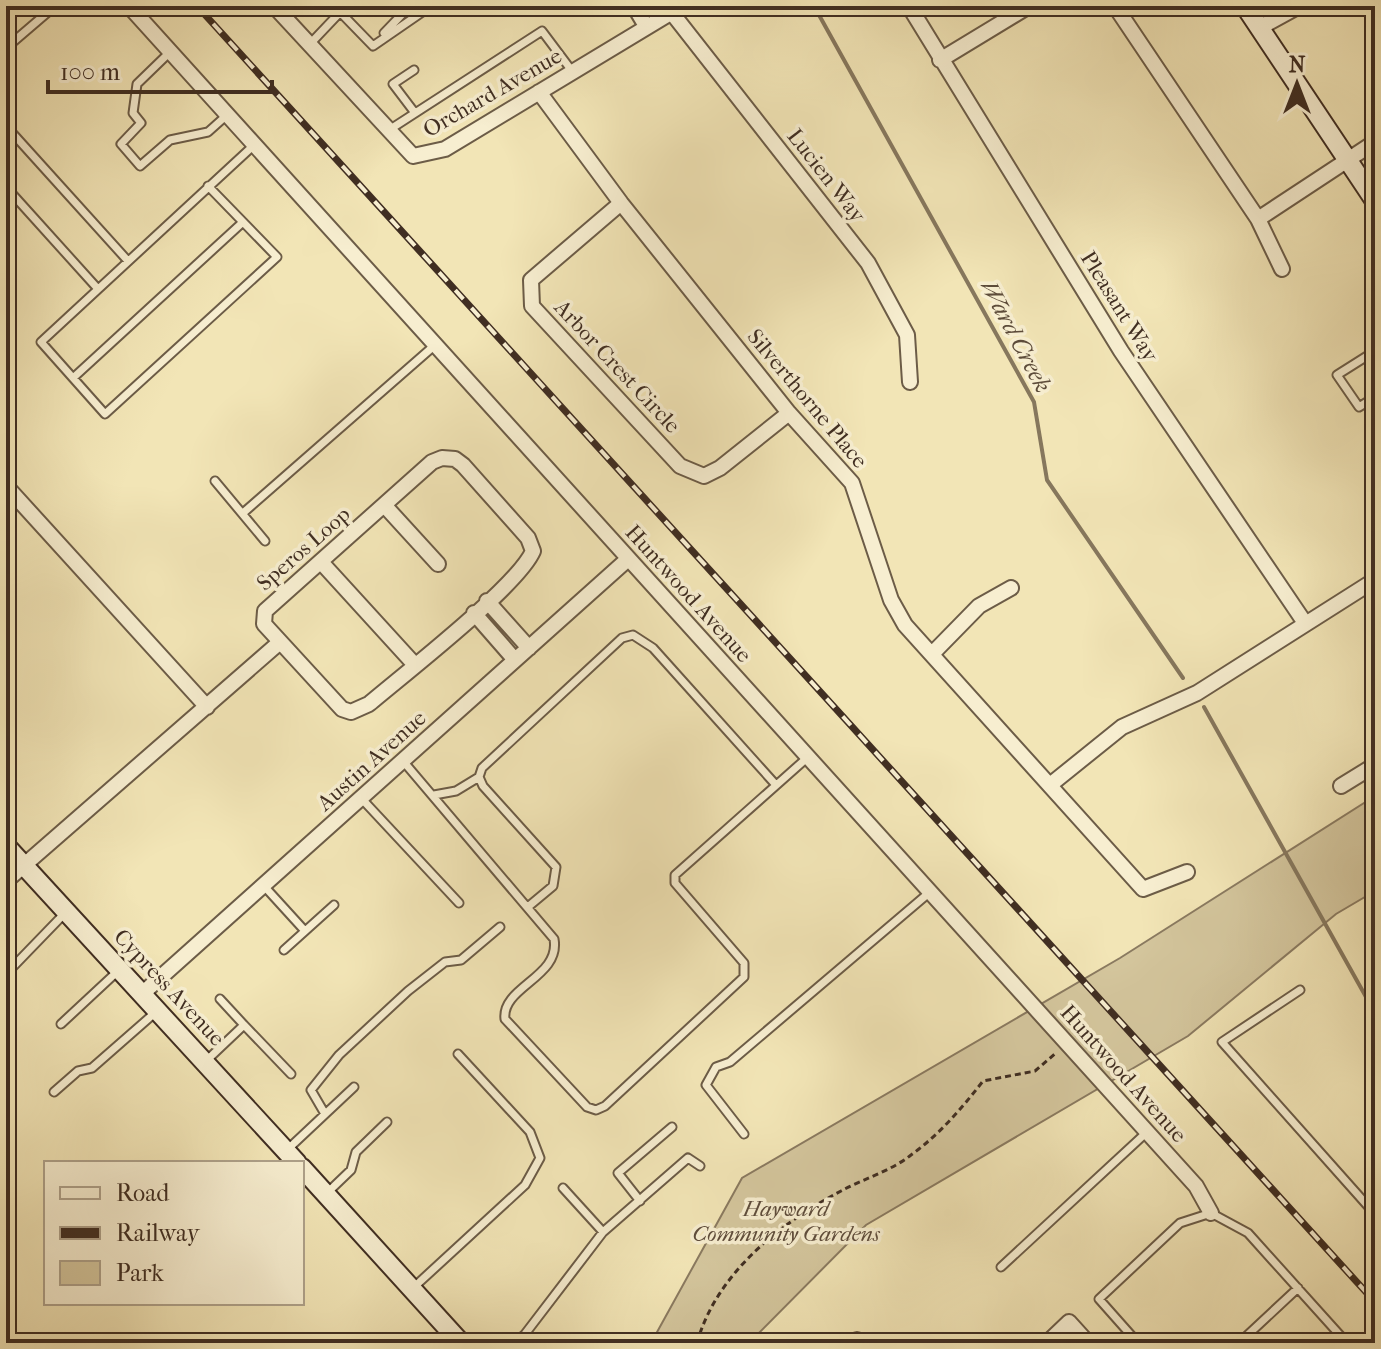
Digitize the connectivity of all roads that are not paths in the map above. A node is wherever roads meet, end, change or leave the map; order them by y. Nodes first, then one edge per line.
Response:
1 (55, 6) edge
2 (129, 6) edge
3 (410, 6) edge
4 (431, 6) edge
5 (634, 6) edge
6 (909, 6) edge
7 (1029, 6) edge
8 (1115, 6) edge
9 (1245, 6) edge
10 (1299, 6) edge
11 (277, 7) edge
12 (343, 9) edge
13 (677, 9) edge
14 (646, 26) junction
15 (1259, 28) junction
16 (309, 45) junction
17 (373, 46) junction
18 (6, 48) edge
19 (170, 52) junction
20 (940, 60) junction
21 (414, 70) dead end
22 (572, 71) junction
23 (539, 92) junction
24 (415, 113) junction
25 (227, 115) junction
26 (6, 126) edge
27 (387, 131) junction
28 (1375, 142) edge
29 (254, 145) junction
30 (1348, 160) junction
31 (208, 186) junction
32 (6, 187) edge
33 (1375, 201) edge
34 (621, 203) junction
35 (1258, 219) junction
36 (243, 222) junction
37 (128, 261) junction
38 (1282, 269) dead end
39 (98, 289) junction
40 (435, 345) junction
41 (1375, 351) edge
42 (73, 378) junction
43 (910, 382) dead end
44 (1375, 397) edge
45 (789, 413) junction
46 (215, 481) dead end
47 (6, 486) edge
48 (385, 506) junction
49 (243, 513) junction
50 (265, 541) dead end
51 (628, 559) junction
52 (321, 562) junction
53 (438, 564) dead end
54 (1375, 580) edge
55 (1011, 588) dead end
56 (487, 601) junction
57 (474, 613) junction
58 (1305, 623) junction
59 (280, 642) junction
60 (529, 648) junction
61 (932, 654) junction
62 (515, 660) junction
63 (415, 665) junction
64 (207, 707) junction
65 (808, 757) junction
66 (403, 761) junction
67 (1375, 765) edge
68 (479, 777) junction
69 (776, 785) junction
70 (1050, 785) junction
71 (1341, 786) dead end
72 (434, 795) junction
73 (361, 798) junction
74 (6, 846) edge
75 (24, 866) junction
76 (1187, 872) dead end
77 (6, 881) edge
78 (264, 886) junction
79 (930, 892) junction
80 (459, 903) dead end
81 (334, 905) dead end
82 (529, 906) junction
83 (67, 912) junction
84 (500, 927) dead end
85 (305, 931) junction
86 (284, 950) dead end
87 (121, 969) junction
88 (6, 974) edge
89 (1300, 990) dead end
90 (143, 993) junction
91 (220, 999) dead end
92 (158, 1009) junction
93 (61, 1024) dead end
94 (244, 1025) junction
95 (458, 1054) dead end
96 (206, 1061) junction
97 (291, 1074) dead end
98 (354, 1087) dead end
99 (54, 1092) dead end
100 (325, 1114) junction
101 (387, 1122) dead end
102 (672, 1127) dead end
103 (1147, 1132) junction
104 (744, 1134) dead end
105 (292, 1157) edge
106 (700, 1166) dead end
107 (304, 1170) edge
108 (563, 1188) dead end
109 (325, 1194) junction
110 (640, 1201) junction
111 (1211, 1213) junction
112 (1375, 1214) edge
113 (603, 1232) junction
114 (1001, 1267) dead end
115 (1298, 1288) junction
116 (411, 1289) junction
117 (461, 1343) edge
118 (515, 1343) edge
119 (854, 1343) edge
120 (860, 1343) edge
121 (1047, 1343) edge
122 (1088, 1343) edge
123 (1138, 1343) edge
124 (1239, 1343) edge
125 (1347, 1343) edge

1 - 18 lane
2 - 19 street, Huntwood Avenue
3 - 17 lane
4 - 17 lane
5 - 14 street
6 - 20 street, Pleasant Way
7 - 20 street
8 - 35 street
9 - 15 street
10 - 15 street
11 - 16 street, Orchard Avenue
12 - 16 lane
12 - 17 lane
13 - 14 street, Orchard Avenue
13 - 43 street, Lucien Way
14 - 22 street, Orchard Avenue
15 - 30 street
16 - 27 street, Orchard Avenue
19 - 25 street, Huntwood Avenue
19 - 25 lane
20 - 58 street, Pleasant Way
21 - 24 lane
22 - 23 street, Orchard Avenue
22 - 24 lane
23 - 27 street, Orchard Avenue
23 - 34 street, Silverthorne Place
24 - 27 lane
25 - 29 street, Huntwood Avenue
26 - 37 lane
28 - 30 street
29 - 31 lane
29 - 40 street, Huntwood Avenue
30 - 33 street
30 - 35 street
31 - 36 lane
31 - 37 lane
32 - 39 lane
34 - 45 street, Silverthorne Place
34 - 45 street, Arbor Crest Circle
35 - 38 street
36 - 42 lane
36 - 42 lane
37 - 39 lane
39 - 42 lane
40 - 49 lane
40 - 51 street, Huntwood Avenue
41 - 44 lane
45 - 61 street, Silverthorne Place
46 - 49 lane
47 - 64 street
48 - 52 street, Speros Loop
48 - 53 street
48 - 56 street, Speros Loop
49 - 50 lane
51 - 60 street, Austin Avenue
51 - 65 street, Huntwood Avenue
52 - 59 street, Speros Loop
52 - 63 street
54 - 58 street
55 - 61 street
56 - 57 street, Speros Loop
56 - 60 street
57 - 62 street
57 - 63 street, Speros Loop
58 - 70 street
59 - 63 street, Speros Loop
59 - 64 street
60 - 62 street, Austin Avenue
61 - 70 street, Silverthorne Place
62 - 66 street, Austin Avenue
64 - 75 street
65 - 69 lane
65 - 79 street, Huntwood Avenue
66 - 72 lane
66 - 73 street, Austin Avenue
67 - 71 street
68 - 69 lane
68 - 72 lane
68 - 82 lane
69 - 82 lane
70 - 76 street, Silverthorne Place
72 - 82 lane
73 - 78 street, Austin Avenue
73 - 80 lane
74 - 75 street, Cypress Avenue
75 - 77 street
75 - 83 street, Cypress Avenue
78 - 85 lane
78 - 90 street, Austin Avenue
79 - 103 street, Huntwood Avenue
79 - 104 lane
81 - 85 lane
83 - 87 street, Cypress Avenue
83 - 88 lane
84 - 100 lane
85 - 86 lane
87 - 90 street, Cypress Avenue
87 - 93 lane
89 - 112 lane
90 - 92 street, Cypress Avenue
91 - 94 lane
92 - 96 street, Cypress Avenue
92 - 99 lane
94 - 96 lane
94 - 97 lane
95 - 116 lane
96 - 105 street, Cypress Avenue
98 - 100 lane
100 - 105 lane
101 - 109 lane
102 - 110 lane
103 - 111 street, Huntwood Avenue
103 - 114 lane
106 - 110 lane
107 - 109 street
108 - 113 lane
109 - 116 street
110 - 113 lane
111 - 115 lane
111 - 123 lane
113 - 118 lane
115 - 124 lane
115 - 125 lane
116 - 117 street
119 - 120 street
121 - 122 street

